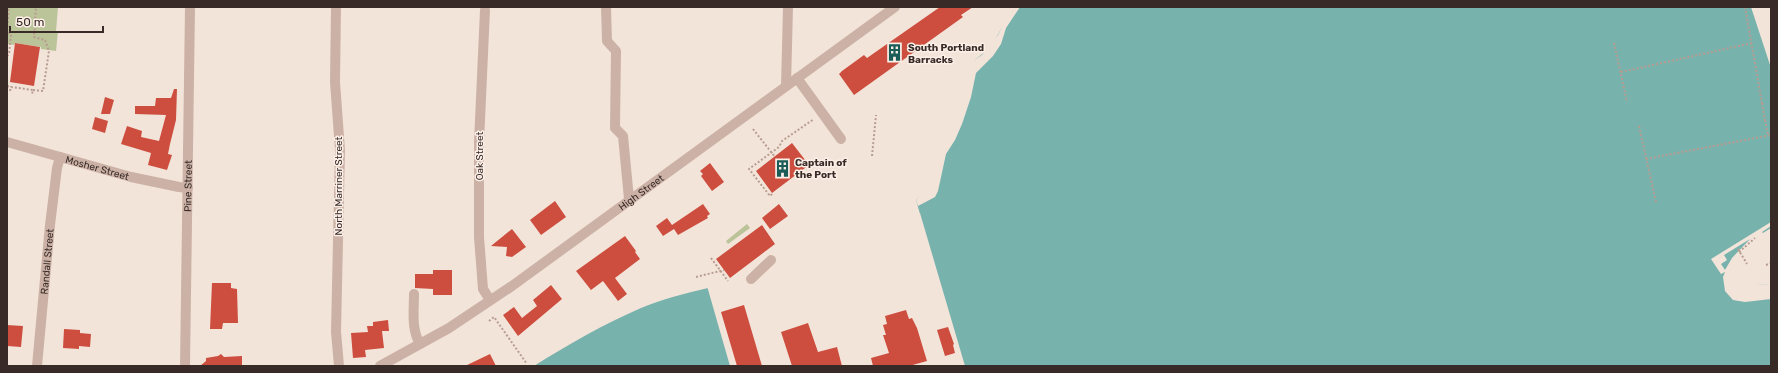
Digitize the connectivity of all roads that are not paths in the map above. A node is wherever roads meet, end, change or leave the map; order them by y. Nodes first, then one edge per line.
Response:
1 (190, 7) edge
2 (336, 7) edge
3 (606, 7) edge
4 (788, 7) edge
5 (894, 7) edge
6 (485, 10) dead end
7 (797, 78) junction
8 (786, 86) junction
9 (841, 139) dead end
10 (7, 142) edge
11 (60, 157) junction
12 (188, 188) junction
13 (629, 199) junction
14 (771, 260) dead end
15 (751, 279) dead end
16 (414, 294) dead end
17 (490, 300) junction
18 (420, 344) junction
19 (37, 366) edge
20 (185, 366) edge
21 (338, 366) edge
22 (380, 366) edge

1 - 12 street, Pine Street
2 - 21 street, North Marriner Street
3 - 13 street
4 - 8 street
5 - 7 street, High Street
6 - 17 street, Oak Street
7 - 8 street, High Street
7 - 9 street
8 - 13 street, High Street
10 - 11 street, Mosher Street
11 - 12 street, Mosher Street
11 - 19 street, Randall Street
12 - 20 street, Pine Street
13 - 17 street, High Street
14 - 15 street
16 - 18 street
17 - 18 street, High Street
18 - 22 street, High Street

